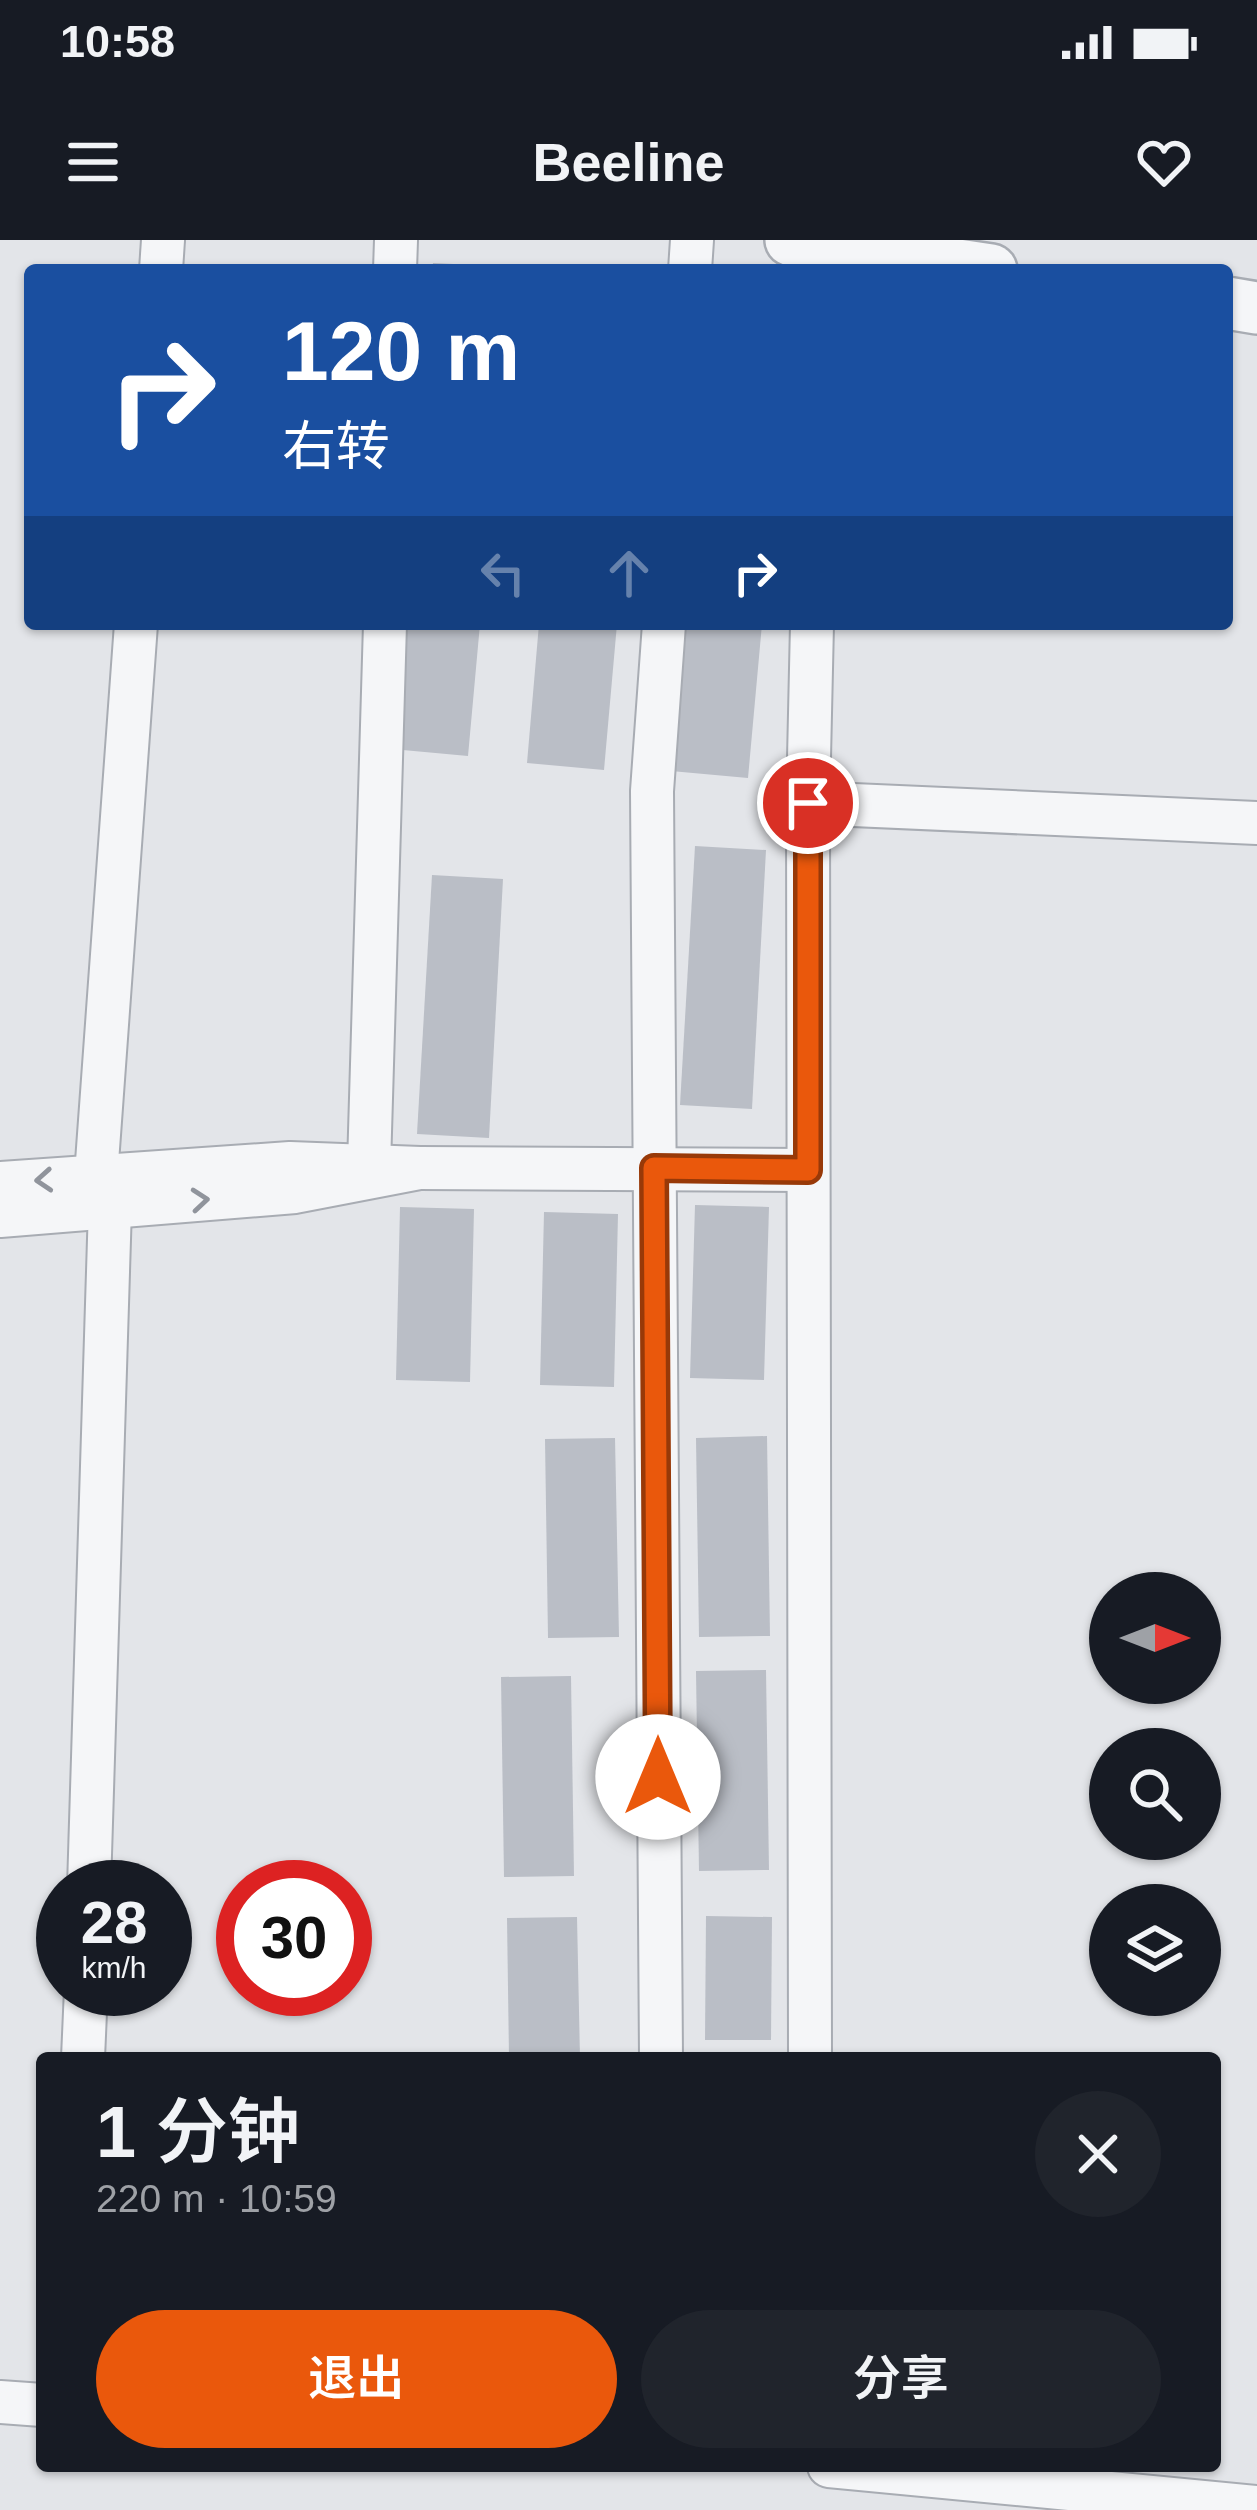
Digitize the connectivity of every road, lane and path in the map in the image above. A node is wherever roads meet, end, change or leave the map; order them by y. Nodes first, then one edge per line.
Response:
1 (811, 252) edge
2 (932, 264) edge
3 (136, 630) edge
4 (385, 630) edge
5 (664, 630) edge
6 (812, 630) edge
7 (808, 803) junction
8 (1257, 824) edge
9 (369, 1166) junction
10 (420, 1168) junction
11 (654, 1168) junction
12 (808, 1170) junction
13 (0, 1183) edge
14 (103, 1192) junction
15 (0, 1216) edge
16 (90, 1860) edge
17 (85, 2016) edge
18 (83, 2052) edge
19 (661, 2052) edge
20 (810, 2052) edge
21 (0, 2402) edge
22 (36, 2405) edge
23 (952, 2472) edge
24 (1075, 2478) edge
25 (1257, 2507) edge

1 - 2 street
3 - 14 street
4 - 9 street
5 - 11 street
6 - 7 street
7 - 8 street
7 - 12 street
9 - 10 street
9 - 14 street
10 - 11 street
14 -> 10 street
11 - 12 street
11 - 19 street
12 - 20 street
14 -> 13 street
14 - 15 street
14 - 16 street
17 - 18 street
21 - 22 street
23 - 24 street
24 - 25 street

